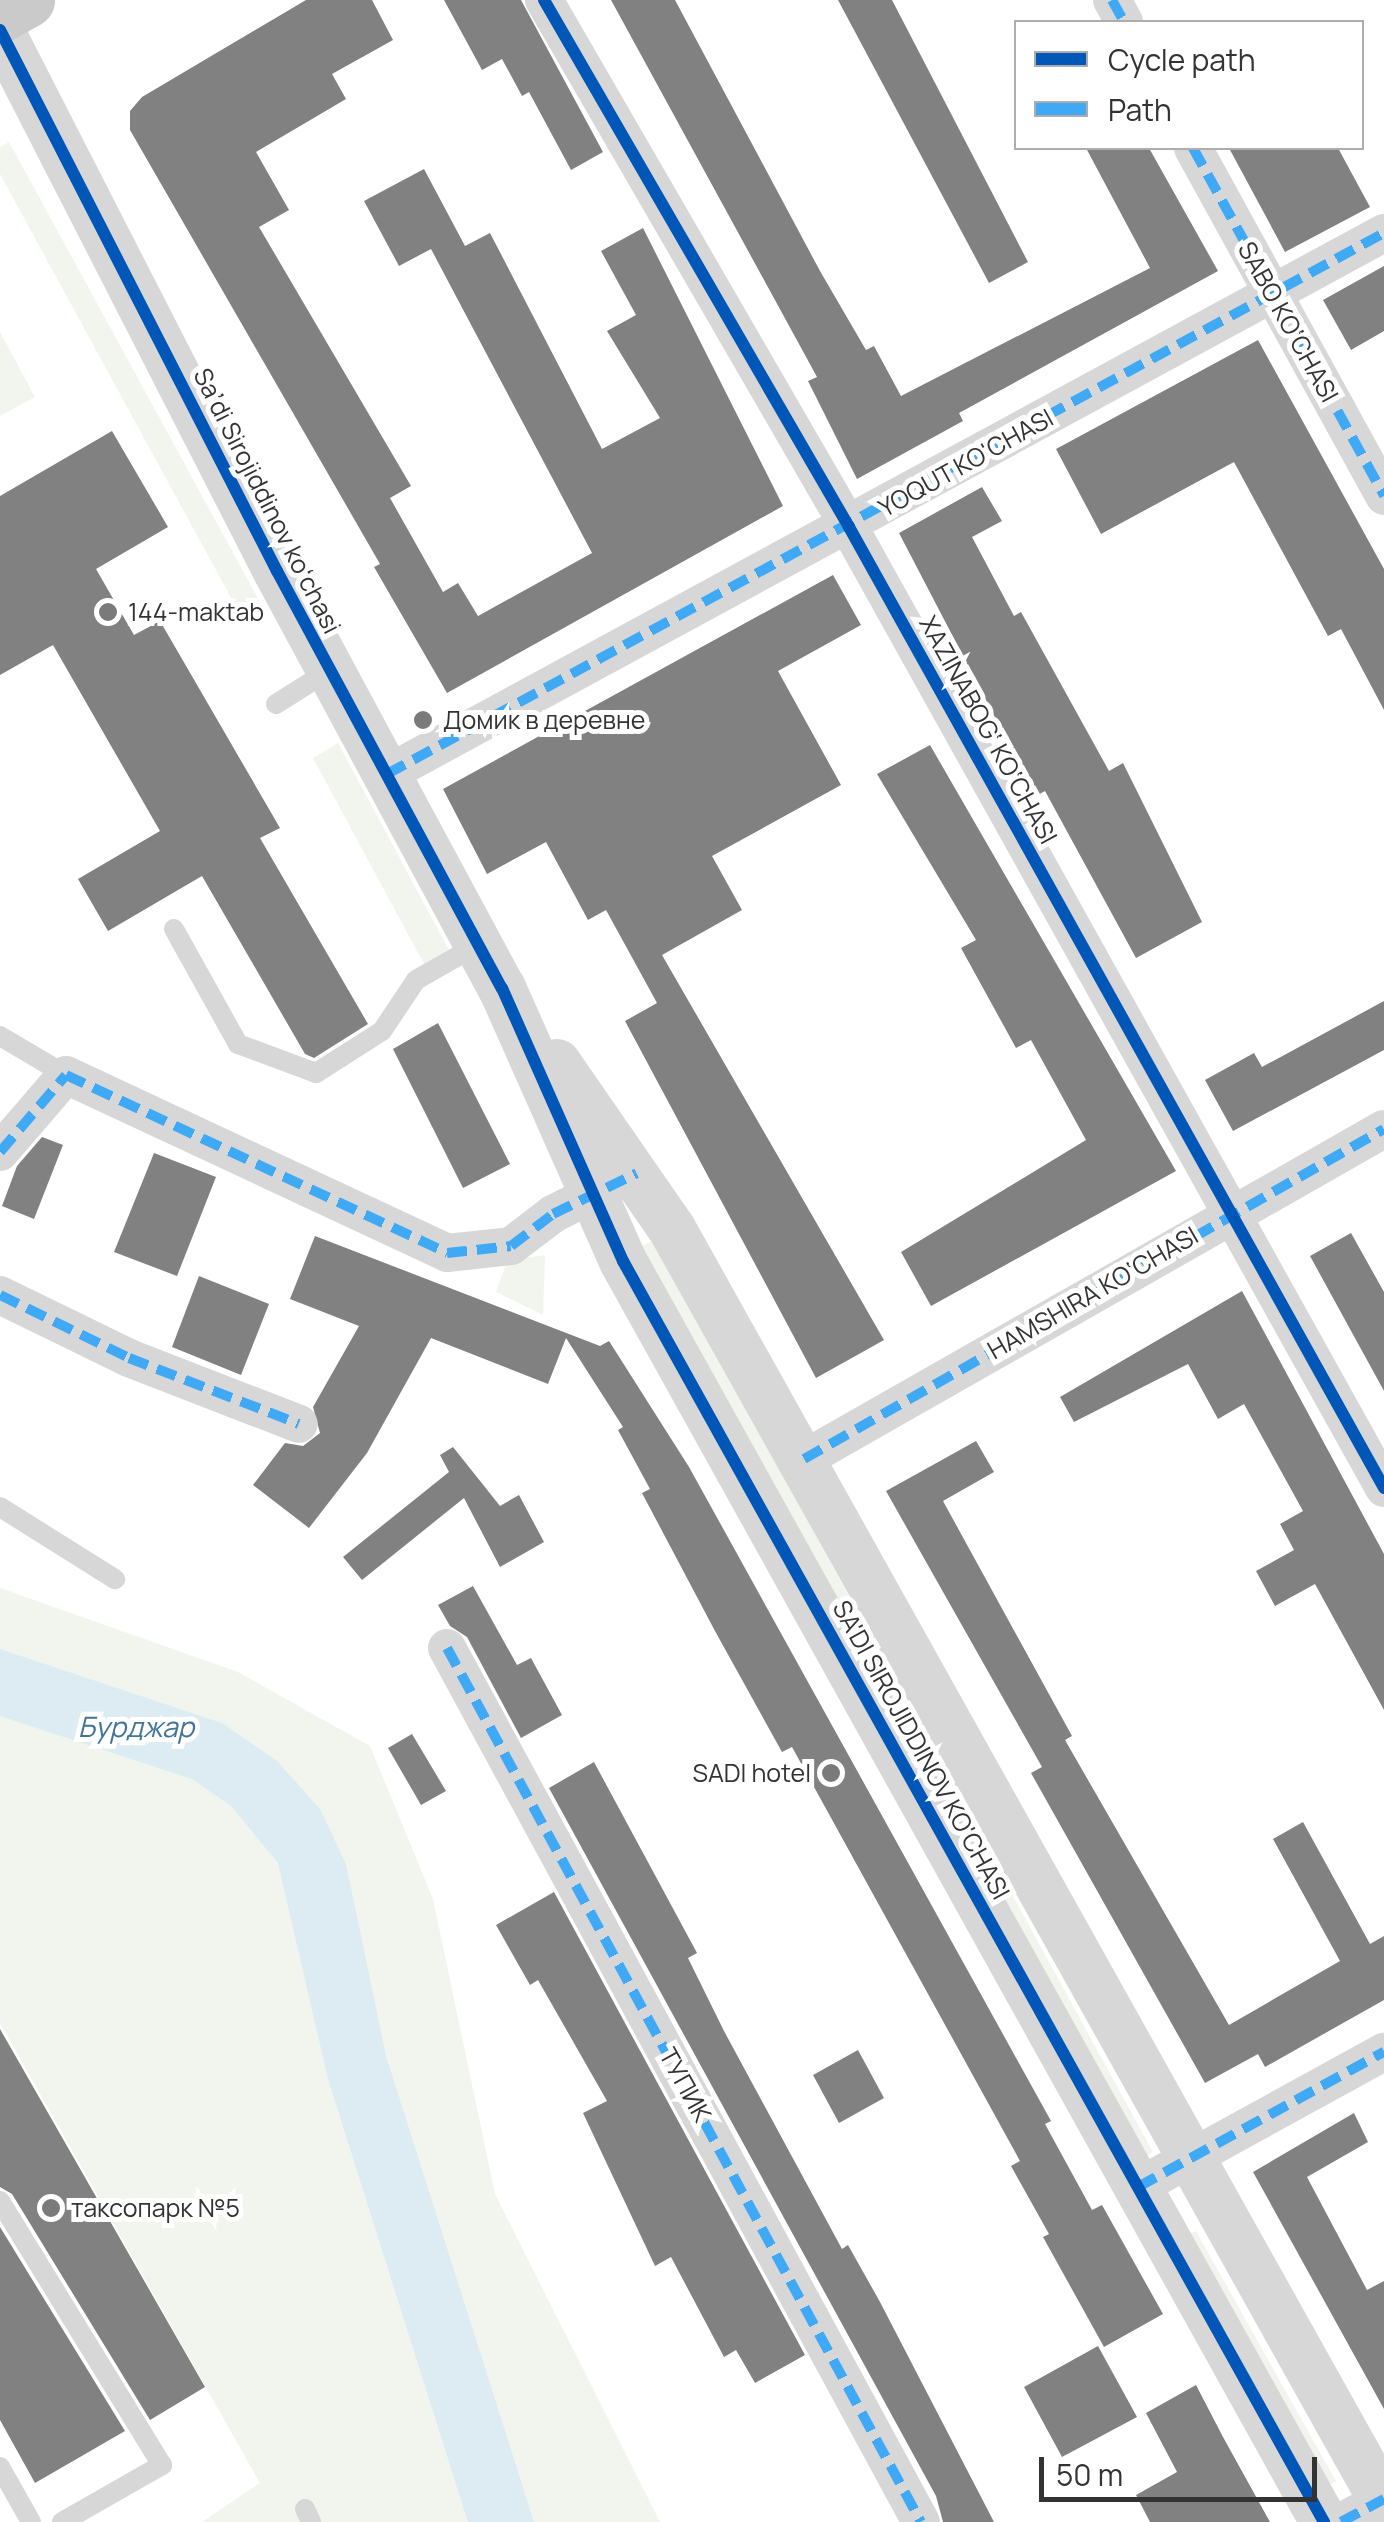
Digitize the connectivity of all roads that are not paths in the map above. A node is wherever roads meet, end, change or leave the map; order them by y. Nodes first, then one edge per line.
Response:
1 (27, 0) edge
2 (544, 0) edge
3 (0, 15) edge
4 (0, 30) edge
5 (1194, 150) edge
6 (1384, 233) edge
7 (1274, 296) junction
8 (1384, 496) edge
9 (850, 527) junction
10 (330, 670) junction
11 (276, 704) dead end
12 (387, 774) junction
13 (174, 929) dead end
14 (479, 944) junction
15 (502, 988) junction
16 (0, 1036) edge
17 (66, 1075) junction
18 (1384, 1129) edge
19 (0, 1152) edge
20 (636, 1172) junction
21 (593, 1192) junction
22 (1232, 1214) junction
23 (0, 1296) edge
24 (299, 1424) dead end
25 (804, 1459) junction
26 (1384, 1488) edge
27 (0, 1507) edge
28 (115, 1579) dead end
29 (447, 1648) dead end
30 (1384, 2052) edge
31 (1192, 2157) junction
32 (1138, 2187) junction
33 (0, 2202) edge
34 (0, 2467) edge
35 (1383, 2500) edge
36 (30, 2522) edge
37 (62, 2522) edge
38 (922, 2522) edge
39 (1324, 2522) edge
40 (1340, 2522) edge

1 - 3 main road
2 - 9 street, XAZINABOG‘ KO‘CHASI
4 - 10 street, Saʼdi Sirojiddinov koʻchasi
5 - 7 street, SABO KO‘CHASI
6 - 7 street, YOQUT KO'CHASI
7 - 8 street, SABO KO‘CHASI
7 - 9 street, YOQUT KO'CHASI
9 - 12 street, YOQUT KO'CHASI
9 - 22 street, XAZINABOG‘ KO‘CHASI
10 - 11 lane
10 - 12 street, Saʼdi Sirojiddinov koʻchasi
12 - 14 street, Saʼdi Sirojiddinov koʻchasi
13 - 14 lane
14 - 15 street, Saʼdi Sirojiddinov koʻchasi
15 - 20 street, SA'DI SIROJIDDINOV KO'CHASI
15 - 21 street, SA'DI SIROJIDDINOV KO'CHASI
16 - 17 lane
17 - 19 street
17 - 21 street
18 - 22 street, HAMSHIRA KO‘CHASI
20 - 21 street
20 - 25 street, SA'DI SIROJIDDINOV KO'CHASI
21 - 32 street, SA'DI SIROJIDDINOV KO'CHASI
22 - 25 street, HAMSHIRA KO‘CHASI
22 - 26 street, XAZINABOG‘ KO‘CHASI
23 - 24 street
25 - 31 street, SA'DI SIROJIDDINOV KO'CHASI
27 - 28 lane
29 - 38 street, ТУПИК
30 - 31 street
31 - 32 street
31 - 35 street, SA'DI SIROJIDDINOV KO'CHASI
32 - 39 street, SA'DI SIROJIDDINOV KO'CHASI
33 - 37 lane
34 - 36 lane
35 - 40 street

